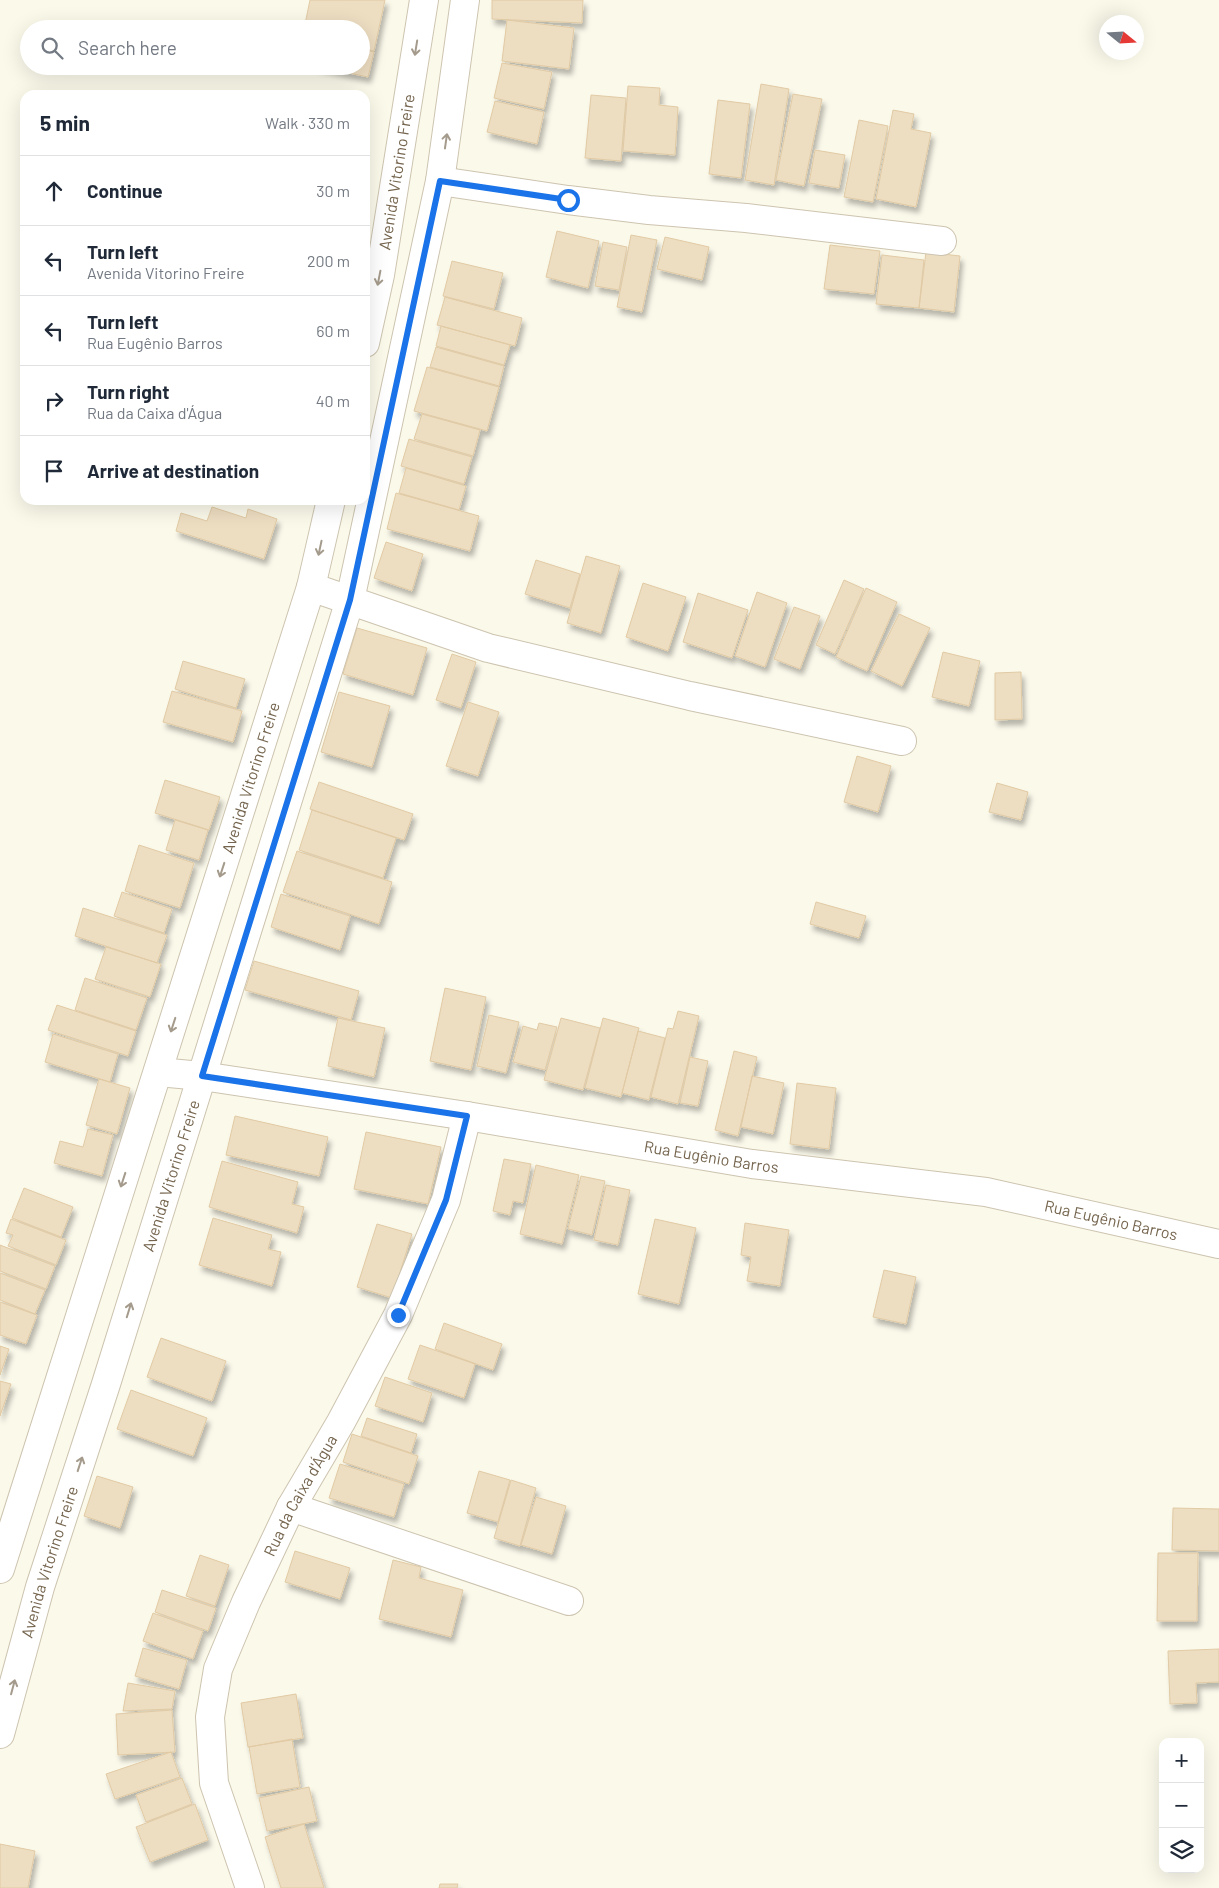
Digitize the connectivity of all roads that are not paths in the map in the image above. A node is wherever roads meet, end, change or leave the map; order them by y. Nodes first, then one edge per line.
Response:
1 (424, 0) edge
2 (465, 0) edge
3 (440, 181) junction
4 (942, 240) dead end
5 (370, 320) edge
6 (330, 505) edge
7 (312, 587) junction
8 (350, 600) junction
9 (902, 741) dead end
10 (158, 1072) junction
11 (202, 1076) junction
12 (467, 1116) junction
13 (1219, 1244) edge
14 (291, 1507) junction
15 (0, 1569) edge
16 (569, 1601) dead end
17 (0, 1734) edge
18 (250, 1888) edge

1 -> 5 street, Avenida Vitorino Freire
3 -> 2 street, Avenida Vitorino Freire
3 - 4 street
3 - 8 street, Avenida Vitorino Freire
6 -> 7 street, Avenida Vitorino Freire
7 - 8 street
7 -> 10 street, Avenida Vitorino Freire
8 - 9 street
8 - 11 street, Avenida Vitorino Freire
10 - 11 street, Rua Eugênio Barros
10 -> 15 street, Avenida Vitorino Freire
11 - 12 street, Rua Eugênio Barros
17 -> 11 street, Avenida Vitorino Freire
12 - 13 street, Rua Eugênio Barros
12 - 14 street, Rua da Caixa d'Água
14 - 16 street
14 - 18 street, Rua da Caixa d'Água

